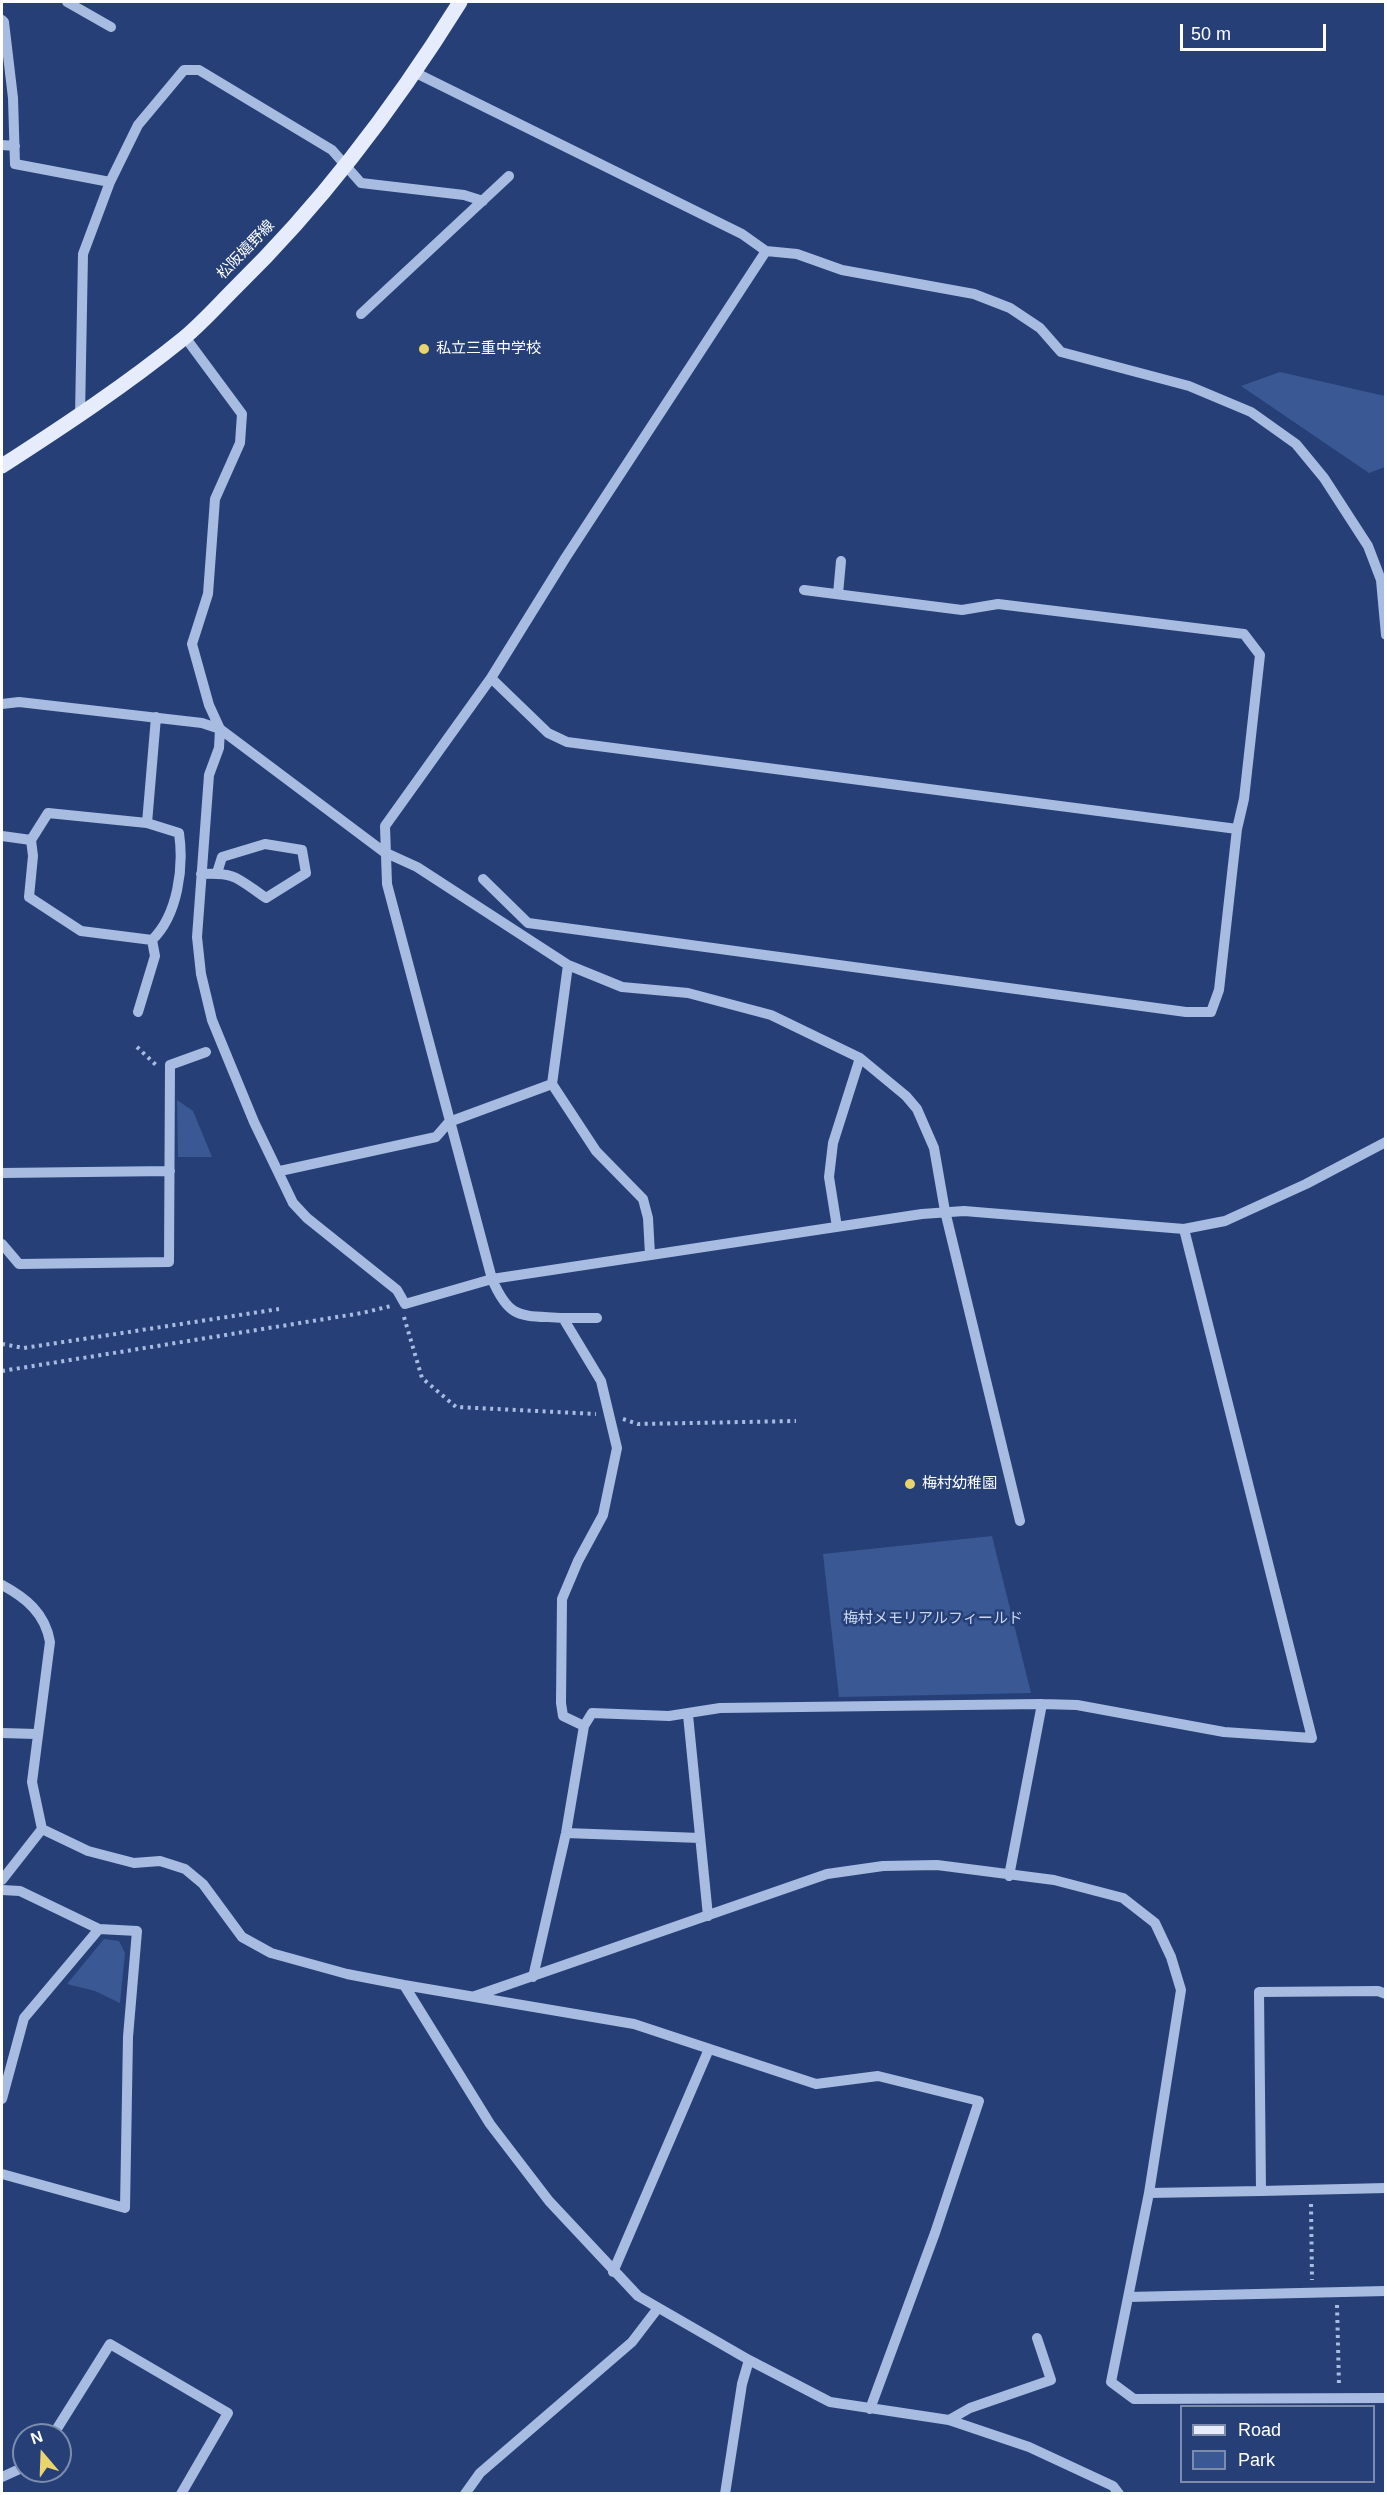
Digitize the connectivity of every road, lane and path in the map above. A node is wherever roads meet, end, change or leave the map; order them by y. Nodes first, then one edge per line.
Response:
1 (67, 2) edge
2 (460, 2) edge
3 (2, 20) edge
4 (111, 27) dead end
5 (5, 60) edge
6 (416, 73) junction
7 (2, 145) edge
8 (15, 146) junction
9 (345, 166) junction
10 (509, 176) dead end
11 (110, 182) junction
12 (483, 201) junction
13 (765, 251) junction
14 (361, 314) dead end
15 (185, 337) junction
16 (80, 416) junction
17 (2, 466) edge
18 (841, 561) dead end
19 (804, 590) dead end
20 (838, 594) junction
21 (1386, 635) edge
22 (491, 678) junction
23 (2, 704) edge
24 (156, 717) junction
25 (220, 729) junction
26 (147, 823) junction
27 (1237, 829) junction
28 (2, 836) edge
29 (31, 840) junction
30 (384, 852) junction
31 (217, 873) junction
32 (201, 874) junction
33 (483, 879) dead end
34 (152, 940) junction
35 (568, 965) junction
36 (138, 1012) dead end
37 (137, 1047) dead end
38 (206, 1052) dead end
39 (860, 1058) junction
40 (170, 1079) junction
41 (552, 1084) junction
42 (449, 1122) junction
43 (1386, 1142) edge
44 (280, 1171) junction
45 (170, 1172) junction
46 (2, 1173) edge
47 (945, 1211) junction
48 (837, 1227) junction
49 (1184, 1229) junction
50 (2, 1244) edge
51 (650, 1255) junction
52 (492, 1279) junction
53 (405, 1304) junction
54 (385, 1306) dead end
55 (279, 1310) dead end
56 (563, 1318) junction
57 (597, 1318) dead end
58 (2, 1344) edge
59 (2, 1371) edge
60 (610, 1415) junction
61 (796, 1421) dead end
62 (1020, 1521) dead end
63 (2, 1585) edge
64 (7, 1592) edge
65 (1042, 1704) junction
66 (688, 1715) junction
67 (584, 1726) junction
68 (2, 1733) edge
69 (36, 1734) junction
70 (42, 1829) junction
71 (566, 1833) junction
72 (700, 1838) junction
73 (1009, 1876) junction
74 (2, 1880) edge
75 (2, 1890) edge
76 (708, 1916) junction
77 (99, 1929) junction
78 (533, 1977) junction
79 (404, 1985) junction
80 (1386, 1994) edge
81 (474, 1996) junction
82 (709, 2049) junction
83 (2, 2099) edge
84 (2, 2174) edge
85 (1386, 2188) edge
86 (1311, 2190) junction
87 (1261, 2191) junction
88 (1149, 2193) junction
89 (613, 2272) junction
90 (1386, 2291) edge
91 (1336, 2292) junction
92 (1312, 2293) junction
93 (1128, 2297) junction
94 (658, 2308) junction
95 (1037, 2338) dead end
96 (748, 2360) junction
97 (1339, 2397) junction
98 (1386, 2398) edge
99 (870, 2409) junction
100 (949, 2420) junction
101 (60, 2423) edge
102 (181, 2493) edge
103 (465, 2493) edge
104 (725, 2493) edge
105 (1119, 2493) edge

1 - 4 street
2 - 6 main road, 松阪嬉野線
3 - 5 street
5 - 8 street
6 - 9 main road, 松阪嬉野線
6 - 13 street
7 - 8 street
8 - 11 street
9 - 11 street
9 - 12 street
9 - 15 main road, 松阪嬉野線
10 - 12 street
11 - 16 street
12 - 14 street
13 - 21 street
13 - 22 street
15 - 16 main road, 松阪嬉野線
15 - 25 street
16 - 17 main road, 松阪嬉野線
18 - 20 street
19 - 20 street
20 - 27 street
22 - 27 street
22 - 30 street
23 - 24 street
24 - 25 street
24 - 26 street
25 - 30 street
25 - 32 street
26 - 29 street
26 - 34 street
27 - 33 street
28 - 29 street
29 - 34 street
30 - 35 street
30 - 42 street
31 - 31 street
31 - 32 street
32 - 44 street
34 - 36 street
35 - 39 street
35 - 41 street
37 - 40 path
38 - 40 street
39 - 47 street
39 - 48 street
40 - 45 street
41 - 42 street
41 - 51 street
42 - 44 street
42 - 52 street
43 - 49 street
44 - 53 street
45 - 46 street
45 - 50 street
47 - 48 street
47 - 49 street
47 - 62 street
48 - 51 street
49 - 65 street
51 - 52 street
52 - 53 street
52 - 56 street
53 - 60 path
54 - 59 path
55 - 58 path
56 - 57 street
56 - 60 street
60 - 61 path
60 - 67 street
63 - 64 street
64 - 69 street
65 - 66 street
65 - 73 street
66 - 67 street
66 - 72 street
67 - 71 street
68 - 69 street
69 - 70 street
70 - 74 street
70 - 79 street
71 - 72 street
71 - 78 street
72 - 76 street
73 - 76 street
73 - 88 street
75 - 77 street
76 - 78 street
77 - 83 street
77 - 84 street
78 - 81 street
79 - 81 street
79 - 89 street
80 - 87 street
81 - 82 street
82 - 89 street
82 - 99 street
85 - 86 street
86 - 87 street
86 - 92 path
87 - 88 street
88 - 93 street
89 - 94 street
90 - 91 street
91 - 92 street
91 - 97 path
92 - 93 street
93 - 97 street
94 - 96 street
94 - 103 street
95 - 100 street
96 - 99 street
96 - 104 street
97 - 98 street
99 - 100 street
100 - 105 street
101 - 102 street

